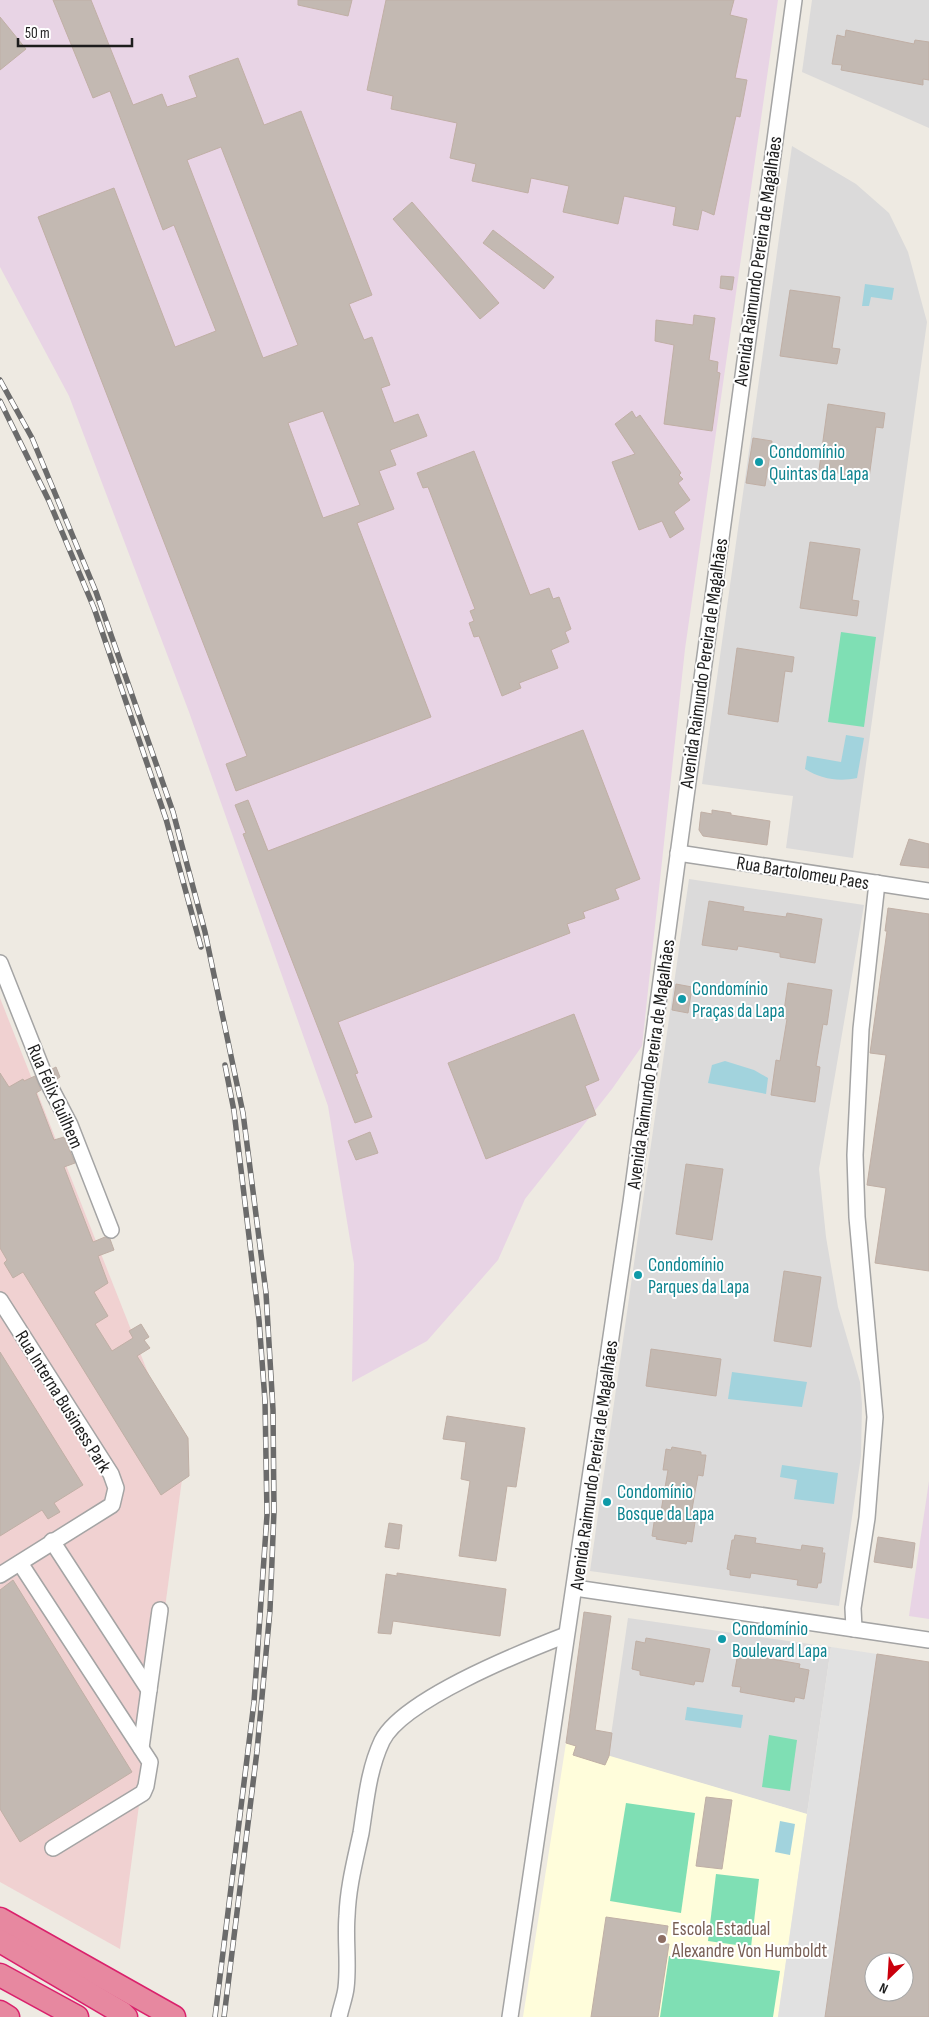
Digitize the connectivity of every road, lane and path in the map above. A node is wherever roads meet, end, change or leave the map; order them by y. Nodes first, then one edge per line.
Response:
1 (794, 0) edge
2 (678, 853) junction
3 (877, 883) junction
4 (929, 892) edge
5 (0, 963) edge
6 (111, 1230) dead end
7 (0, 1300) edge
8 (52, 1542) junction
9 (20, 1563) junction
10 (0, 1576) edge
11 (574, 1588) junction
12 (160, 1610) dead end
13 (854, 1628) junction
14 (566, 1635) junction
15 (929, 1640) edge
16 (149, 1690) junction
17 (141, 1748) junction
18 (53, 1848) dead end
19 (0, 1919) edge
20 (0, 1941) edge
21 (0, 1958) edge
22 (0, 1975) edge
23 (0, 2012) edge
24 (8, 2017) edge
25 (77, 2017) edge
26 (106, 2017) edge
27 (126, 2017) edge
28 (174, 2017) edge
29 (339, 2017) edge
30 (510, 2017) edge

1 - 2 street, Avenida Raimundo Pereira de Magalhães
2 - 3 street, Rua Bartolomeu Paes
2 - 11 street, Avenida Raimundo Pereira de Magalhães
3 - 4 street, Rua Bartolomeu Paes
3 - 13 street
5 - 6 street, Rua Félix Guilhem
7 - 8 street, Rua Interna Business Park
8 - 9 street
8 - 16 street
9 - 10 street
9 - 17 street
11 - 13 street
11 - 14 street, Avenida Raimundo Pereira de Magalhães
12 - 16 street
13 - 15 street
14 - 29 street
14 - 30 street, Avenida Raimundo Pereira de Magalhães
16 - 17 street
17 - 18 street
19 - 28 highway
20 - 27 highway
21 - 26 highway
22 - 25 highway
23 - 24 highway

